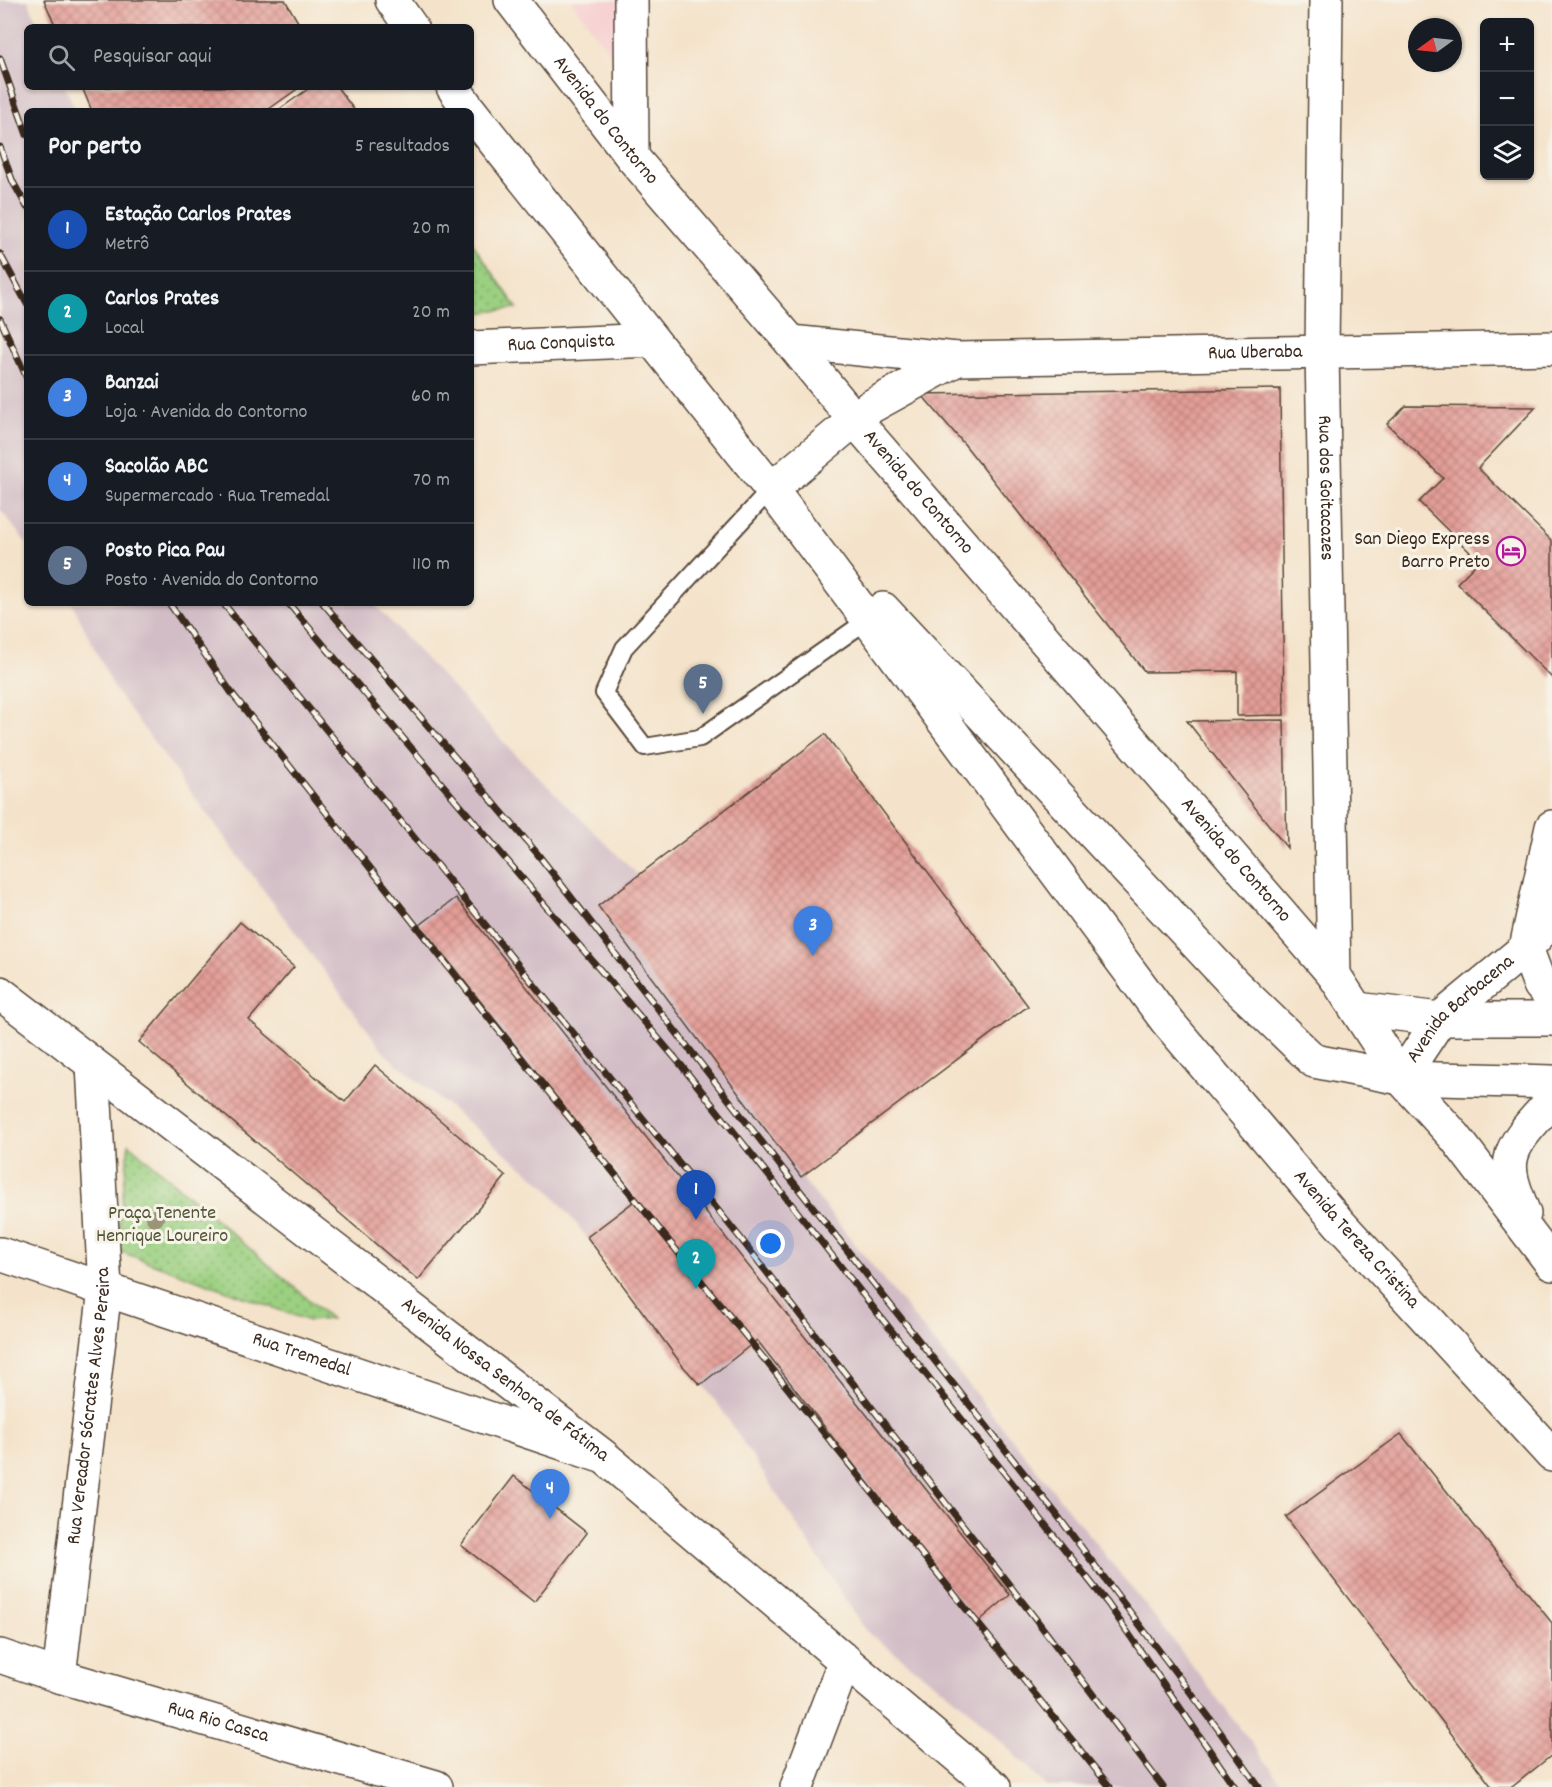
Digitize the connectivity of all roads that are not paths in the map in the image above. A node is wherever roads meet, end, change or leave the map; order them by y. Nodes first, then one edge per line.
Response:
1 (392, 0) edge
2 (511, 0) edge
3 (631, 0) edge
4 (1326, 0) edge
5 (409, 24) edge
6 (474, 116) edge
7 (632, 157) junction
8 (652, 340) junction
9 (791, 342) junction
10 (474, 348) edge
11 (1552, 348) edge
12 (1322, 352) junction
13 (957, 359) junction
14 (854, 419) junction
15 (771, 489) junction
16 (868, 620) junction
17 (1552, 827) edge
18 (1552, 920) edge
19 (1526, 948) junction
20 (1334, 975) junction
21 (0, 993) edge
22 (1552, 998) edge
23 (1357, 1009) junction
24 (1440, 1019) junction
25 (1552, 1019) edge
26 (93, 1065) junction
27 (1401, 1078) junction
28 (1552, 1082) edge
29 (1552, 1104) edge
30 (1532, 1236) junction
31 (0, 1254) edge
32 (1552, 1264) edge
33 (105, 1289) junction
34 (1552, 1455) edge
35 (603, 1456) junction
36 (0, 1656) edge
37 (845, 1660) junction
38 (59, 1676) junction
39 (436, 1787) edge
40 (797, 1787) edge
41 (994, 1787) edge

1 - 5 main road
2 - 7 main road, Avenida do Contorno
3 - 7 main road
4 - 12 main road, Rua dos Goitacazes
6 - 8 main road
7 - 9 main road, Avenida do Contorno
8 - 10 main road, Rua Conquista
8 - 15 main road
9 - 13 main road, Rua Uberaba
9 - 14 main road, Avenida do Contorno
11 - 12 main road, Rua Uberaba
12 - 13 main road, Rua Uberaba
12 - 20 main road, Rua dos Goitacazes
13 - 14 main road, Rua Uberaba
14 - 15 main road, Rua Uberaba
14 - 20 main road, Avenida do Contorno
15 - 16 main road
15 - 16 lane
15 - 27 main road
16 - 34 main road, Avenida Tereza Cristina
17 - 19 main road, Avenida Barbacena
18 - 19 main road, Avenida Barbacena
19 - 22 main road
19 - 24 main road, Avenida Barbacena
20 - 23 main road
21 - 26 main road, Avenida Nossa Senhora de Fátima
23 - 24 main road
23 - 27 main road
24 - 25 main road
24 - 27 main road, Avenida Barbacena
26 - 33 main road, Rua Vereador Sócrates Alves Pereira
26 - 35 main road, Avenida Nossa Senhora de Fátima
27 - 28 main road
27 - 30 main road
29 - 30 main road
30 - 32 main road
31 - 33 main road, Rua Tremedal
33 - 35 main road, Rua Tremedal
33 - 38 main road, Rua Vereador Sócrates Alves Pereira
35 - 37 main road, Avenida Nossa Senhora de Fátima
36 - 38 main road, Rua Rio Casca
37 - 40 main road
37 - 41 main road, Avenida Nossa Senhora de Fátima
38 - 39 main road, Rua Rio Casca

